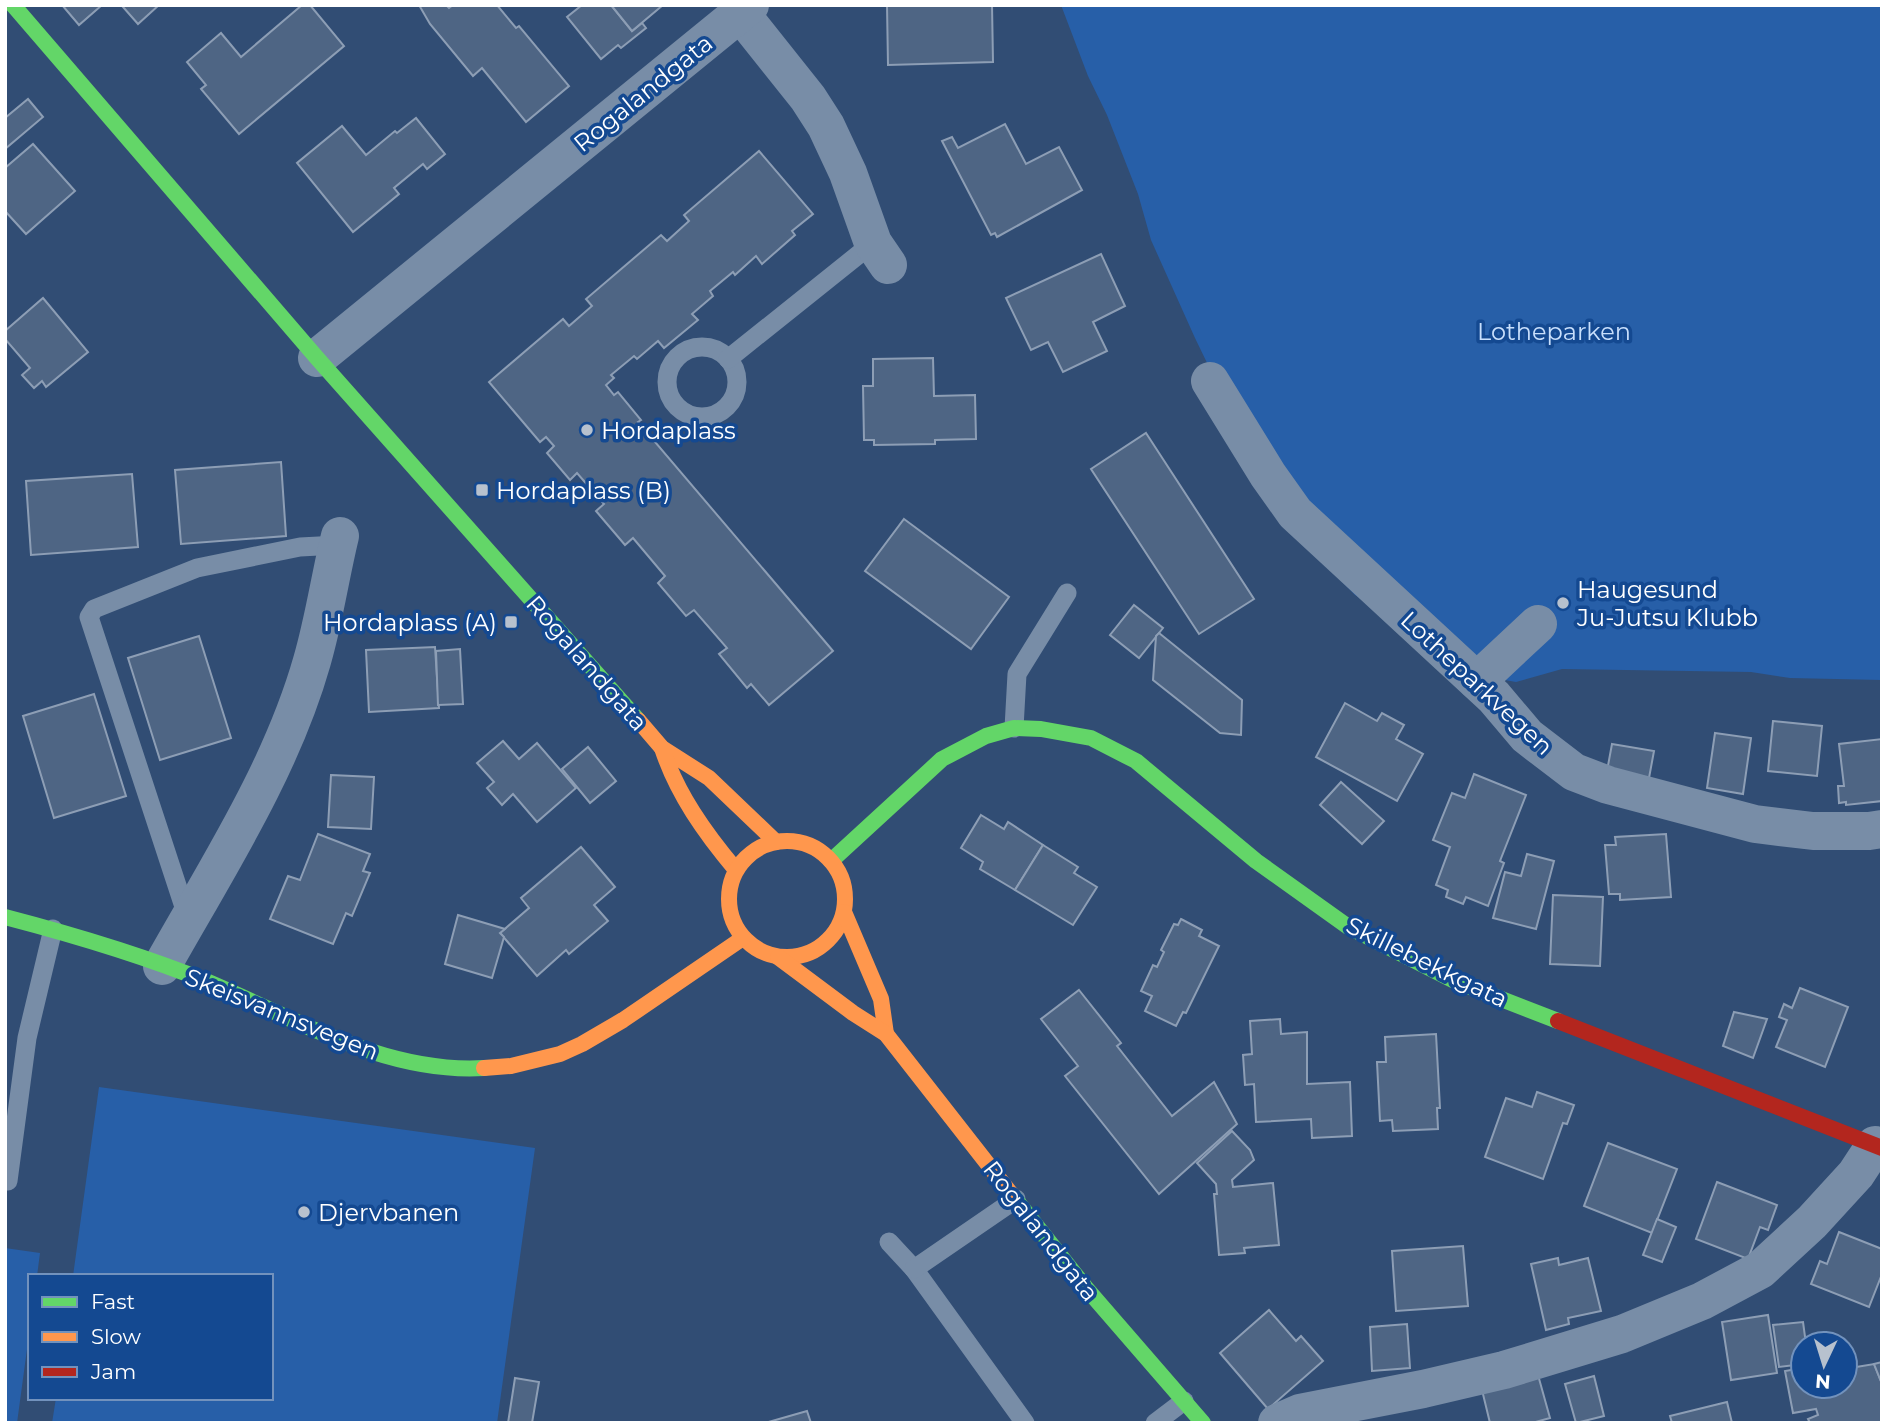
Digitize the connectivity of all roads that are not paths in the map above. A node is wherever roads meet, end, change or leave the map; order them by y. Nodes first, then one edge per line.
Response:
1 (13, 5) edge
2 (745, 9) edge
3 (880, 254) joint
4 (317, 358) junction
5 (728, 359) dead end
6 (1210, 382) dead end
7 (339, 541) joint
8 (1067, 593) dead end
9 (1538, 624) dead end
10 (1477, 681) junction
11 (1014, 727) junction
12 (663, 748) junction
13 (1882, 829) edge
14 (776, 842) junction
15 (831, 861) junction
16 (736, 870) junction
17 (844, 912) junction
18 (5, 917) edge
19 (188, 920) junction
20 (53, 929) junction
21 (743, 938) junction
22 (778, 957) junction
23 (162, 966) junction
24 (886, 1034) junction
25 (1878, 1147) edge
26 (8, 1181) dead end
27 (1016, 1199) junction
28 (889, 1242) dead end
29 (914, 1269) junction
30 (1184, 1401) junction
31 (1025, 1423) edge
32 (1154, 1423) edge
33 (1203, 1423) edge
34 (1277, 1423) edge

1 - 4 street, Rogalandgata
2 - 3 street, Rogalandgata
2 - 4 street, Rogalandgata
3 - 5 lane
4 - 12 street, Rogalandgata
6 - 10 street, Lotheparkvegen
7 - 19 street, Skeisvannsvegen
7 - 19 lane
8 - 11 lane
9 - 10 street
10 - 13 street, Lotheparkvegen
11 - 15 street, Skillebekkgata
11 - 25 street, Skillebekkgata
12 - 14 street, Rogalandgata
12 - 16 street, Rogalandgata
14 - 15 street
14 - 16 street
15 - 17 street
16 - 21 street
17 - 22 street
17 - 24 street
18 - 20 street, Skeisvannsvegen
19 - 23 street, Skeisvannsvegen
20 - 23 street, Skeisvannsvegen
20 - 26 lane
21 - 22 street
21 - 23 street, Skeisvannsvegen
22 - 24 street, Rogalandgata
24 - 27 street, Rogalandgata
25 - 34 street, Skillebekkgata
27 - 29 lane
27 - 30 street, Rogalandgata
28 - 29 lane
29 - 31 lane
30 - 32 lane
30 - 33 street, Rogalandgata

